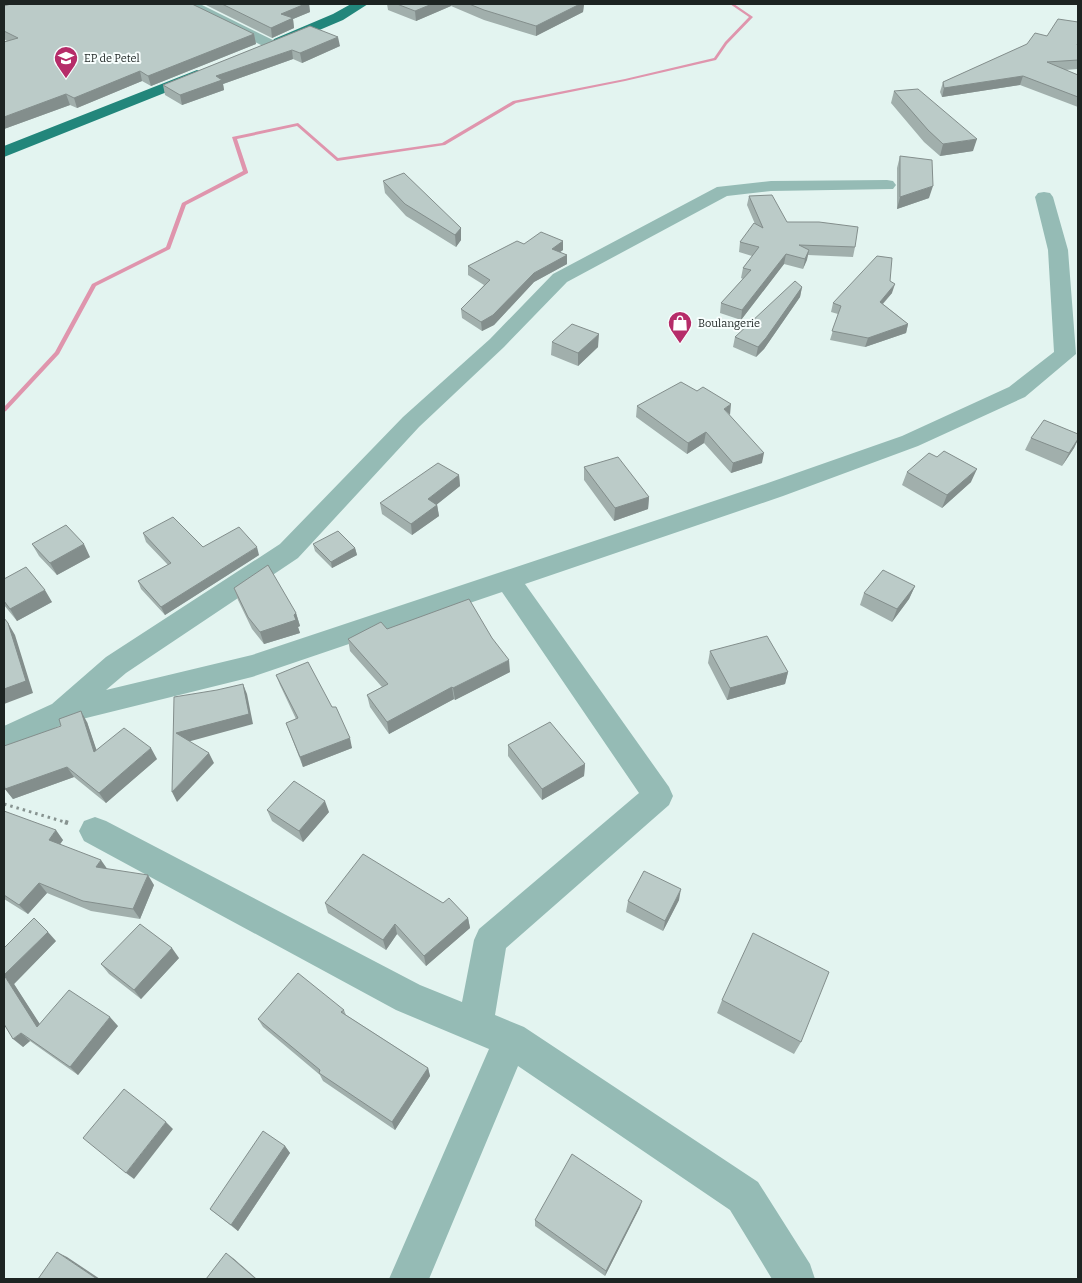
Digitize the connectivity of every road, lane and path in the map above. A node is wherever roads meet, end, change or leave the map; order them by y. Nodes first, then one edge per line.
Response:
1 (190, 4) edge
2 (361, 4) edge
3 (272, 45) junction
4 (253, 52) edge
5 (207, 71) edge
6 (4, 152) edge
7 (887, 185) dead end
8 (1044, 197) dead end
9 (1072, 355) edge
10 (507, 578) junction
11 (60, 713) junction
12 (4, 739) edge
13 (4, 804) edge
14 (95, 831) joint
15 (475, 1026) junction
16 (512, 1040) junction
17 (409, 1279) edge
18 (795, 1279) edge

1 - 3 street
2 - 3 highway
3 - 4 highway
5 - 6 highway
7 - 11 street
8 - 9 street
9 - 10 street
10 - 11 street
10 - 15 street
11 - 12 street
13 - 14 path
14 - 15 street
15 - 16 street
16 - 17 street
16 - 18 street

